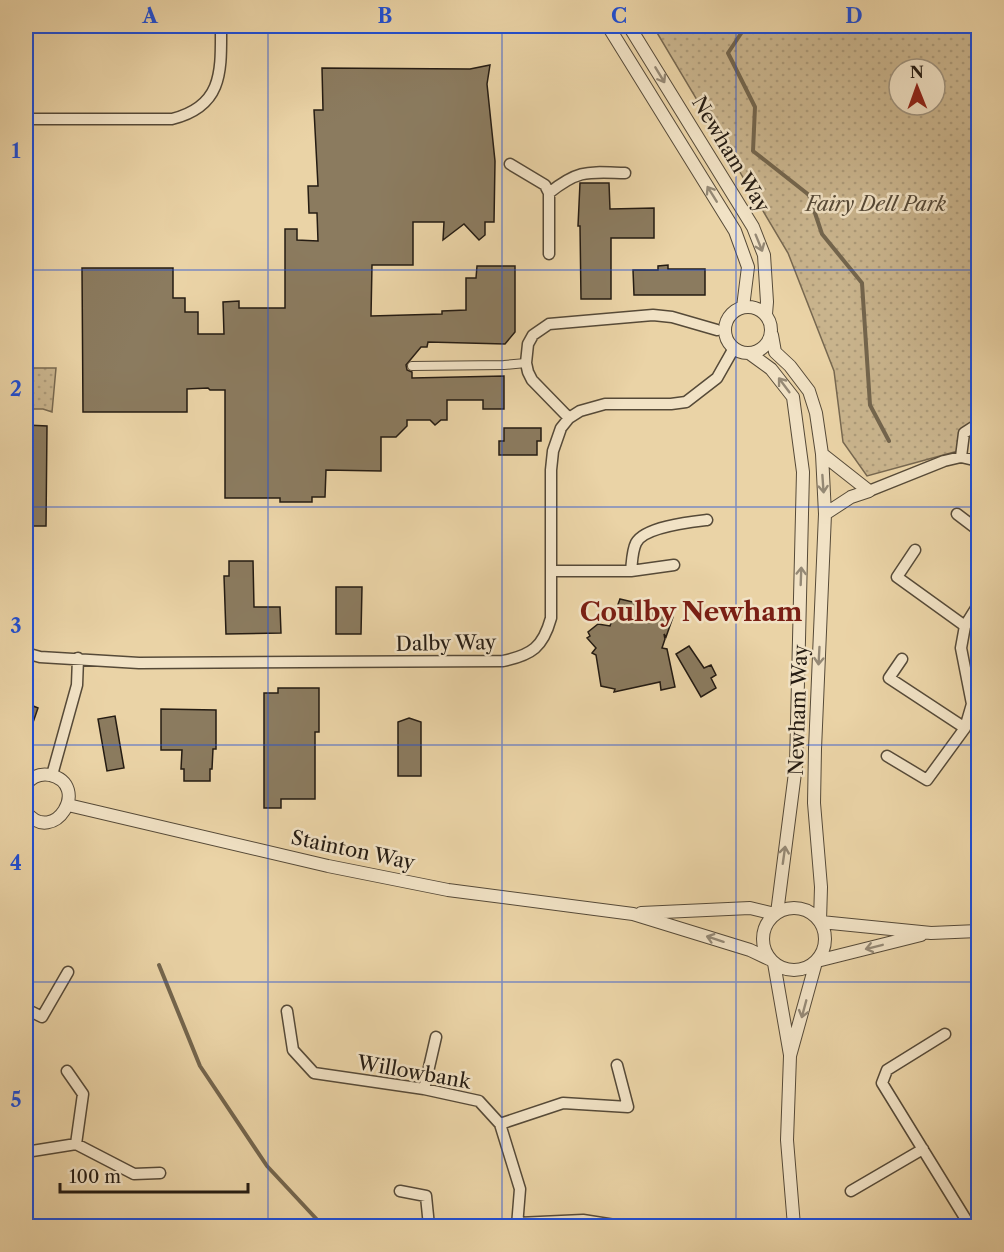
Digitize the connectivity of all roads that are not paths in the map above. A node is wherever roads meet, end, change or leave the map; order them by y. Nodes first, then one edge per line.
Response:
1 (221, 26) edge
2 (608, 26) edge
3 (629, 26) edge
4 (26, 119) edge
5 (510, 164) dead end
6 (625, 173) dead end
7 (549, 193) junction
8 (549, 254) dead end
9 (743, 307) junction
10 (766, 314) junction
11 (717, 330) dead end
12 (772, 335) junction
13 (734, 348) junction
14 (749, 353) junction
15 (526, 363) junction
16 (411, 366) dead end
17 (569, 418) junction
18 (978, 424) edge
19 (822, 454) junction
20 (961, 457) junction
21 (978, 461) edge
22 (869, 491) junction
23 (825, 514) junction
24 (957, 514) dead end
25 (707, 520) dead end
26 (978, 530) edge
27 (915, 550) dead end
28 (674, 565) dead end
29 (552, 571) junction
30 (632, 571) junction
31 (978, 605) edge
32 (965, 626) junction
33 (26, 653) edge
34 (78, 658) junction
35 (902, 659) dead end
36 (964, 728) junction
37 (887, 756) dead end
38 (52, 775) junction
39 (26, 784) edge
40 (68, 805) junction
41 (26, 812) edge
42 (633, 914) junction
43 (776, 914) junction
44 (820, 921) junction
45 (978, 931) edge
46 (931, 933) junction
47 (772, 961) junction
48 (817, 962) junction
49 (68, 972) dead end
50 (26, 1009) edge
51 (287, 1011) dead end
52 (945, 1034) dead end
53 (436, 1037) dead end
54 (790, 1056) junction
55 (617, 1065) dead end
56 (67, 1071) dead end
57 (424, 1089) junction
58 (500, 1124) junction
59 (76, 1144) junction
60 (923, 1149) junction
61 (26, 1152) edge
62 (160, 1173) dead end
63 (400, 1191) dead end
64 (851, 1191) dead end
65 (965, 1224) edge
66 (517, 1225) edge
67 (429, 1227) edge
68 (621, 1227) edge
69 (794, 1227) edge

1 - 4 street
9 -> 2 street, Newham Way
3 -> 10 street, Newham Way
5 - 7 street
6 - 7 street
7 - 8 street
9 - 10 street
9 - 13 street
10 - 12 street, Newham Way
11 - 15 street
12 - 14 street
12 - 19 street, Newham Way
13 - 14 street, Newham Way
13 - 17 street
43 -> 14 street, Newham Way
15 - 16 street
15 - 17 street
17 - 29 street, Dalby Way
18 - 20 street
19 - 22 street
19 -> 23 street, Newham Way
20 - 21 street
20 - 22 street
22 - 23 street
23 -> 44 street, Newham Way
24 - 26 street
25 - 30 street
27 - 32 street
28 - 30 street
29 - 30 street
29 - 34 street, Dalby Way
31 - 32 street
32 - 36 street
33 - 34 street, Dalby Way
34 - 38 street
35 - 36 street
36 - 37 street
38 - 39 street
38 - 40 street
40 - 41 street
40 - 42 street, Stainton Way
42 - 43 street, Stainton Way
47 -> 42 street, Stainton Way
43 - 44 street
43 - 47 street
44 - 46 street
44 - 48 street
45 - 46 street
46 -> 48 street
47 - 48 street
47 - 54 street
48 -> 54 street
49 - 50 street
51 - 57 street, Willowbank
52 - 60 street
53 - 57 street
54 - 69 street
55 - 58 street
56 - 59 street
57 - 58 street, Willowbank
58 - 66 street, Willowbank
59 - 61 street
59 - 62 street
60 - 64 street
60 - 65 street
63 - 67 street
66 - 68 street

